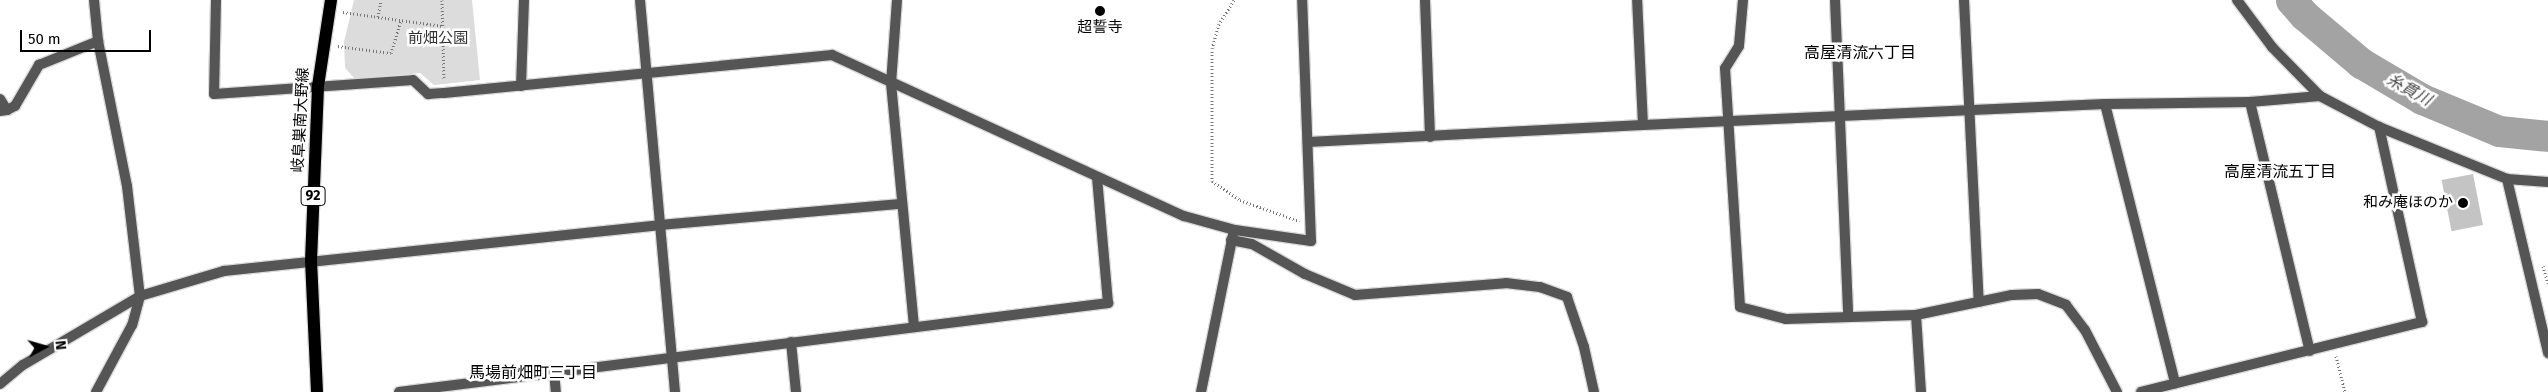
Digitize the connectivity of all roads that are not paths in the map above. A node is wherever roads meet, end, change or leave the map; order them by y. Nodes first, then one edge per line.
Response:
1 (94, 0) edge
2 (216, 0) edge
3 (524, 0) edge
4 (640, 0) edge
5 (897, 0) edge
6 (1302, 0) edge
7 (1425, 0) edge
8 (1637, 0) edge
9 (1744, 0) edge
10 (1835, 0) edge
11 (1964, 0) edge
12 (2237, 0) edge
13 (330, 5) edge
14 (98, 42) junction
15 (645, 72) junction
16 (890, 82) junction
17 (318, 86) junction
18 (521, 86) junction
19 (2320, 96) junction
20 (0, 99) edge
21 (2250, 102) junction
22 (2105, 104) junction
23 (1971, 109) junction
24 (4, 110) edge
25 (1842, 118) junction
26 (1727, 122) junction
27 (1643, 125) junction
28 (2379, 127) junction
29 (1430, 137) junction
30 (1308, 142) junction
31 (1097, 177) junction
32 (2507, 179) junction
33 (2548, 182) edge
34 (901, 204) junction
35 (659, 225) junction
36 (1235, 230) junction
37 (1231, 240) junction
38 (311, 261) junction
39 (140, 296) junction
40 (1979, 302) junction
41 (1916, 315) junction
42 (1848, 316) junction
43 (914, 327) junction
44 (791, 342) junction
45 (2310, 351) junction
46 (2548, 353) edge
47 (671, 356) junction
48 (554, 371) junction
49 (2175, 383) junction
50 (0, 384) edge
51 (425, 390) edge
52 (96, 392) edge
53 (317, 392) edge
54 (399, 392) edge
55 (556, 392) edge
56 (675, 392) edge
57 (796, 392) edge
58 (1201, 392) edge
59 (1594, 392) edge
60 (1921, 392) edge
61 (2117, 392) edge
62 (2140, 392) edge

1 - 14 street
2 - 17 street
3 - 18 street
4 - 15 street
5 - 16 street
6 - 30 street
7 - 29 street
8 - 27 street
9 - 26 street
10 - 25 street
11 - 23 street
12 - 19 street
13 - 17 main road, 岐阜巣南大野線 / 92
14 - 24 street
14 - 39 street
15 - 16 street
15 - 18 street
15 - 35 street
16 - 31 street
16 - 34 street
17 - 18 street
17 - 38 main road, 岐阜巣南大野線 / 92
19 - 21 street
19 - 28 street
20 - 24 street
21 - 22 street
21 - 45 street
22 - 23 street
22 - 49 street
23 - 25 street
23 - 40 street
25 - 26 street
25 - 42 street
26 - 27 street
26 - 42 street
27 - 29 street
28 - 32 street
28 - 45 street
29 - 30 street
30 - 36 street
31 - 36 street
31 - 43 street
32 - 33 street
32 - 46 street
34 - 35 street
34 - 43 street
35 - 38 street
35 - 47 street
36 - 37 street
37 - 58 street
37 - 59 street
38 - 39 street
38 - 53 main road, 岐阜巣南大野線 / 92
39 - 50 street
39 - 52 street
40 - 41 street
40 - 61 street
41 - 42 street
41 - 60 street
43 - 44 street
44 - 47 street
44 - 57 street
45 - 49 street
47 - 48 street
47 - 56 street
48 - 51 street
48 - 55 street
49 - 62 street
51 - 54 street

